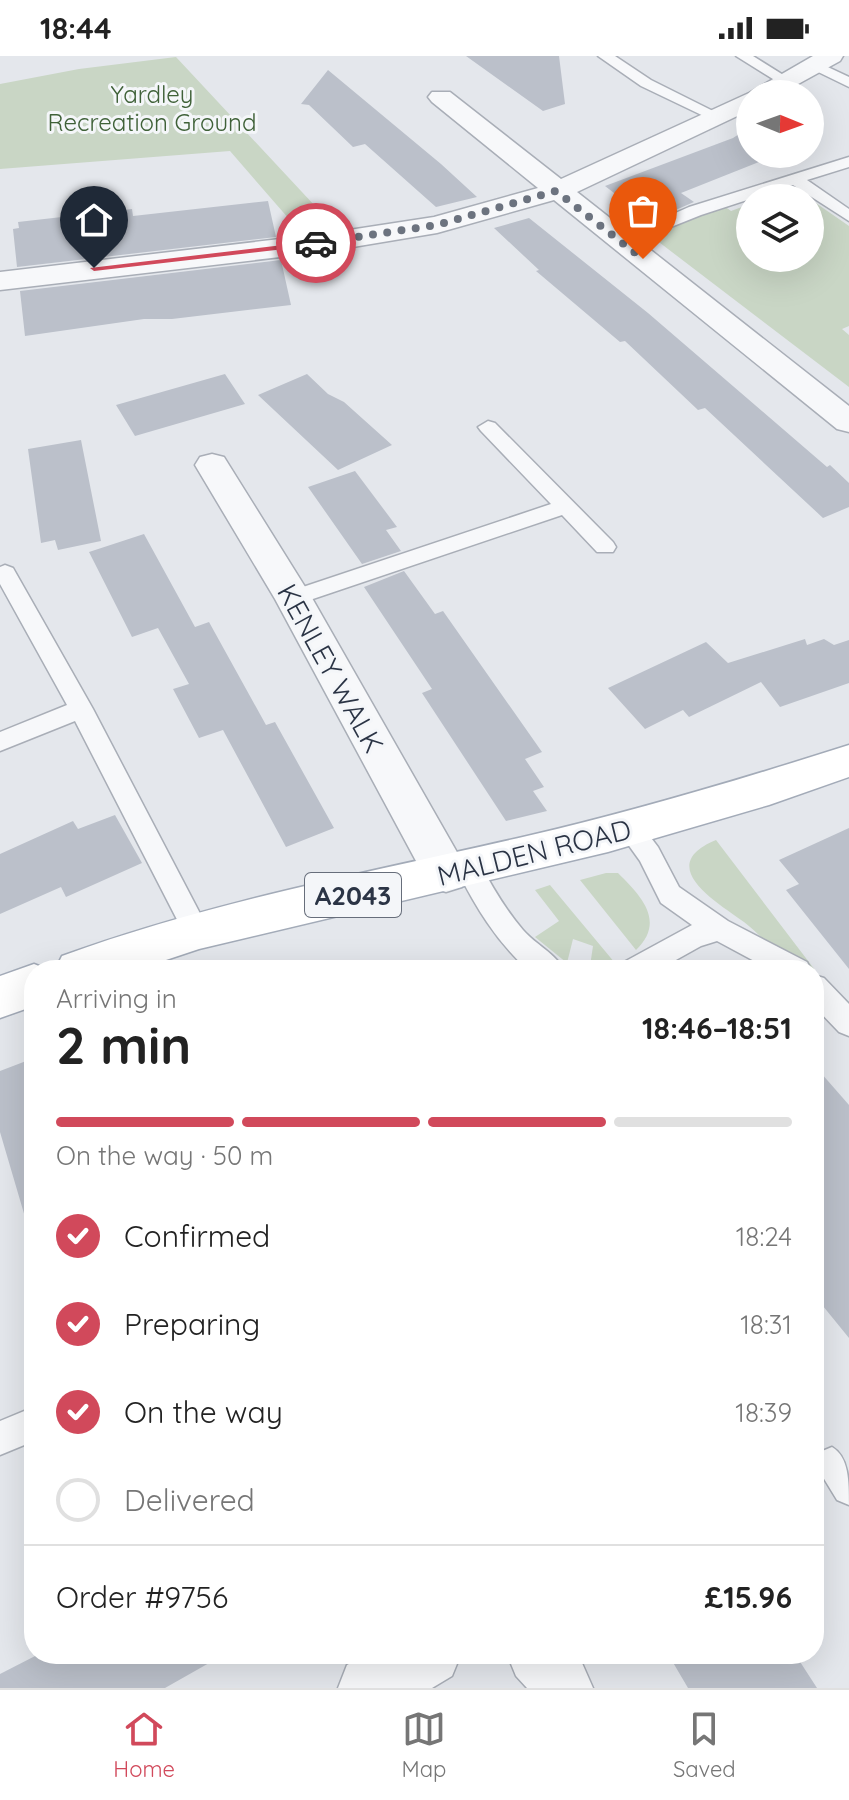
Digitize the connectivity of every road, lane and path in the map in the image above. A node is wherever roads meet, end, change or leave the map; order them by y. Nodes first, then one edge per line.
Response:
1 (605, 56) edge
2 (743, 56) edge
3 (823, 61) edge
4 (784, 80) edge
5 (788, 80) edge
6 (849, 83) edge
7 (441, 97) dead end
8 (736, 107) edge
9 (717, 117) junction
10 (849, 162) edge
11 (793, 178) junction
12 (556, 191) junction
13 (849, 216) edge
14 (620, 241) junction
15 (0, 281) edge
16 (849, 422) edge
17 (488, 427) dead end
18 (212, 465) dead end
19 (566, 506) junction
20 (605, 547) dead end
21 (5, 573) dead end
22 (293, 598) junction
23 (81, 709) junction
24 (0, 742) edge
25 (849, 761) edge
26 (630, 829) junction
27 (458, 871) junction
28 (719, 929) junction
29 (196, 931) junction
30 (108, 960) edge
31 (534, 960) edge
32 (652, 960) edge
33 (778, 960) edge
34 (24, 989) edge
35 (0, 997) edge
36 (824, 997) edge
37 (849, 1023) edge
38 (24, 1428) edge
39 (0, 1438) edge
40 (412, 1664) edge
41 (549, 1664) edge
42 (370, 1688) edge
43 (561, 1688) edge

1 - 9 lane
2 - 4 lane
3 - 5 street
3 - 6 lane
7 - 12 street
8 - 9 street
9 - 12 street
10 - 11 lane
11 - 13 lane
11 - 14 lane
12 - 14 street
12 - 15 street
14 - 16 street
17 - 19 lane
18 - 22 street, KENLEY WALK
19 - 20 lane
19 - 22 lane
21 - 23 lane
22 - 27 street, KENLEY WALK
23 - 24 lane
23 - 29 lane
25 - 26 main road, MALDEN ROAD / A2043
26 - 27 main road, MALDEN ROAD / A2043
26 - 28 lane
27 - 29 main road, MALDEN ROAD / A2043
27 - 31 lane
28 - 32 lane
28 - 33 lane
29 - 30 main road, MALDEN ROAD / A2043
34 - 35 main road
36 - 37 lane
38 - 39 lane
40 - 42 street
41 - 43 street

